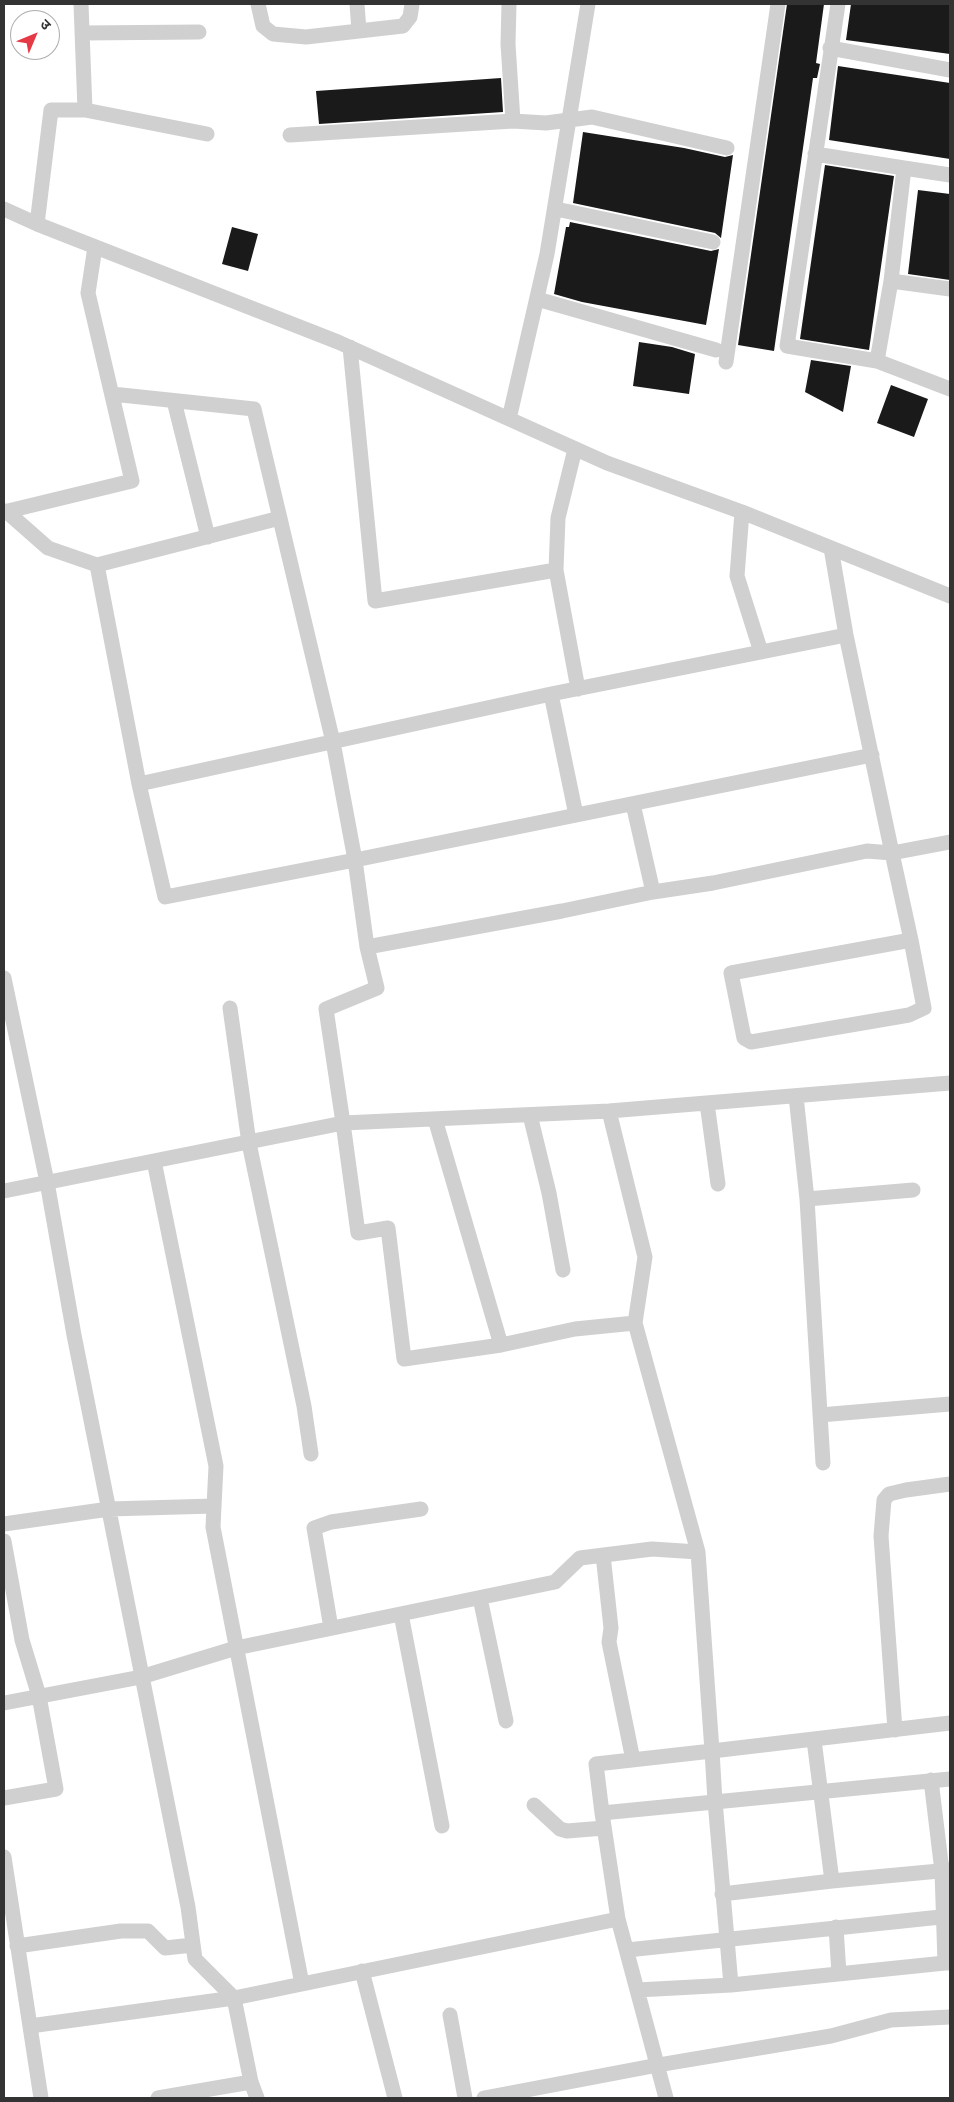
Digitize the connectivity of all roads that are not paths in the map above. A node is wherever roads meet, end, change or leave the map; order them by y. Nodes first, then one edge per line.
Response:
1 (81, 4) edge
2 (258, 4) edge
3 (357, 4) edge
4 (412, 4) edge
5 (509, 4) edge
6 (588, 4) edge
7 (778, 4) edge
8 (838, 4) edge
9 (359, 31) junction
10 (199, 32) dead end
11 (82, 33) junction
12 (830, 48) junction
13 (950, 70) edge
14 (85, 110) junction
15 (569, 119) junction
16 (513, 120) junction
17 (208, 134) dead end
18 (290, 135) dead end
19 (727, 148) dead end
20 (815, 154) junction
21 (904, 168) junction
22 (950, 175) edge
23 (4, 209) edge
24 (556, 209) junction
25 (37, 224) junction
26 (713, 242) dead end
27 (95, 247) junction
28 (891, 281) junction
29 (950, 289) edge
30 (537, 299) junction
31 (350, 347) junction
32 (716, 350) dead end
33 (726, 362) dead end
34 (878, 362) junction
35 (950, 389) edge
36 (112, 394) junction
37 (174, 400) junction
38 (509, 419) junction
39 (575, 449) junction
40 (5, 511) edge
41 (742, 512) junction
42 (280, 518) junction
43 (208, 537) junction
44 (830, 548) junction
45 (97, 566) junction
46 (556, 570) junction
47 (950, 596) edge
48 (846, 635) junction
49 (761, 652) junction
50 (578, 689) junction
51 (551, 694) junction
52 (333, 742) junction
53 (872, 755) junction
54 (139, 784) junction
55 (633, 804) junction
56 (576, 815) junction
57 (950, 842) edge
58 (892, 853) junction
59 (355, 860) junction
60 (653, 892) junction
61 (911, 940) junction
62 (367, 946) junction
63 (4, 978) edge
64 (230, 1008) dead end
65 (950, 1083) edge
66 (796, 1096) junction
67 (708, 1103) junction
68 (609, 1111) junction
69 (530, 1114) junction
70 (435, 1119) junction
71 (343, 1123) junction
72 (250, 1141) junction
73 (154, 1161) junction
74 (47, 1182) junction
75 (718, 1184) dead end
76 (913, 1190) dead end
77 (4, 1191) edge
78 (807, 1199) junction
79 (564, 1270) dead end
80 (635, 1323) junction
81 (501, 1344) junction
82 (950, 1404) edge
83 (820, 1415) junction
84 (311, 1454) dead end
85 (823, 1463) dead end
86 (950, 1484) edge
87 (214, 1506) junction
88 (109, 1509) junction
89 (421, 1509) dead end
90 (4, 1524) edge
91 (4, 1540) edge
92 (698, 1552) junction
93 (603, 1555) junction
94 (480, 1598) junction
95 (401, 1614) junction
96 (331, 1628) junction
97 (236, 1648) junction
98 (141, 1677) junction
99 (39, 1696) junction
100 (4, 1703) edge
101 (506, 1721) dead end
102 (950, 1723) edge
103 (895, 1730) junction
104 (814, 1740) junction
105 (712, 1751) junction
106 (634, 1760) junction
107 (950, 1779) edge
108 (931, 1780) junction
109 (822, 1790) junction
110 (4, 1798) edge
111 (715, 1801) junction
112 (534, 1805) dead end
113 (603, 1820) junction
114 (442, 1826) dead end
115 (4, 1857) edge
116 (946, 1871) edge
117 (832, 1880) junction
118 (722, 1894) junction
119 (946, 1916) edge
120 (618, 1919) junction
121 (836, 1927) junction
122 (728, 1940) junction
123 (193, 1945) junction
124 (17, 1946) junction
125 (627, 1950) junction
126 (948, 1963) edge
127 (362, 1971) junction
128 (840, 1974) junction
129 (302, 1984) junction
130 (732, 1985) junction
131 (637, 1990) junction
132 (234, 1998) junction
133 (450, 2015) dead end
134 (950, 2017) edge
135 (30, 2026) junction
136 (658, 2065) junction
137 (251, 2082) junction
138 (41, 2098) edge
139 (158, 2098) edge
140 (257, 2098) edge
141 (395, 2098) edge
142 (465, 2098) edge
143 (484, 2098) edge
144 (666, 2098) edge

1 - 11 street
2 - 9 street
3 - 9 street
4 - 9 street
5 - 16 street
6 - 15 street
7 - 33 street
8 - 12 street
10 - 11 street
11 - 14 street
12 - 13 street
12 - 20 street
14 - 17 street
14 - 25 street
15 - 16 street
15 - 19 street
15 - 24 street
16 - 18 street
20 - 21 street
20 - 34 street
21 - 22 street
21 - 28 street
23 - 25 street
24 - 26 street
24 - 30 street
25 - 27 street
27 - 31 street
27 - 36 street
28 - 29 street
28 - 34 street
30 - 32 street
30 - 38 street
31 - 38 street
31 - 46 street
34 - 35 street
36 - 37 street
36 - 40 street
37 - 42 street
37 - 43 street
38 - 39 street
39 - 41 street
39 - 46 street
40 - 45 street
41 - 44 street
41 - 49 street
42 - 43 street
42 - 52 street
43 - 45 street
44 - 47 street
44 - 48 street
45 - 54 street
46 - 50 street
48 - 49 street
48 - 53 street
49 - 50 street
50 - 51 street
51 - 52 street
51 - 56 street
52 - 54 street
52 - 59 street
53 - 55 street
53 - 58 street
54 - 59 street
55 - 56 street
55 - 60 street
56 - 59 street
57 - 58 street
58 - 60 street
58 - 61 street
59 - 62 street
60 - 62 street
61 - 61 street
62 - 71 street
63 - 74 street
64 - 72 street
65 - 66 street
66 - 67 street
66 - 78 street
67 - 68 street
67 - 75 street
68 - 69 street
68 - 80 street
69 - 70 street
69 - 79 street
70 - 71 street
70 - 81 street
71 - 72 street
71 - 81 street
72 - 73 street
72 - 84 street
73 - 74 street
73 - 87 street
74 - 77 street
74 - 88 street
76 - 78 street
78 - 83 street
80 - 81 street
80 - 92 street
82 - 83 street
83 - 85 street
86 - 103 street
87 - 88 street
87 - 97 street
88 - 90 street
88 - 98 street
89 - 96 street
91 - 99 street
92 - 93 street
92 - 105 street
93 - 94 street
93 - 106 street
94 - 95 street
94 - 101 street
95 - 96 street
95 - 114 street
96 - 97 street
97 - 98 street
97 - 129 street
98 - 99 street
98 - 123 street
99 - 100 street
99 - 110 street
102 - 103 street
103 - 104 street
104 - 105 street
104 - 109 street
105 - 106 street
105 - 111 street
106 - 113 street
107 - 108 street
108 - 109 street
108 - 116 street
109 - 111 street
109 - 117 street
111 - 113 street
111 - 118 street
112 - 113 street
113 - 120 street
115 - 124 street
116 - 117 street
116 - 119 street
117 - 118 street
118 - 122 street
119 - 121 street
119 - 126 street
120 - 125 street
120 - 127 street
121 - 122 street
121 - 128 street
122 - 125 street
122 - 130 street
123 - 124 street
123 - 132 street
124 - 135 street
125 - 131 street
126 - 128 street
127 - 129 street
127 - 141 street
128 - 130 street
129 - 132 street
130 - 131 street
131 - 136 street
132 - 135 street
132 - 137 street
133 - 142 street
134 - 136 street
135 - 138 street
136 - 143 street
136 - 144 street
137 - 139 street
137 - 140 street

